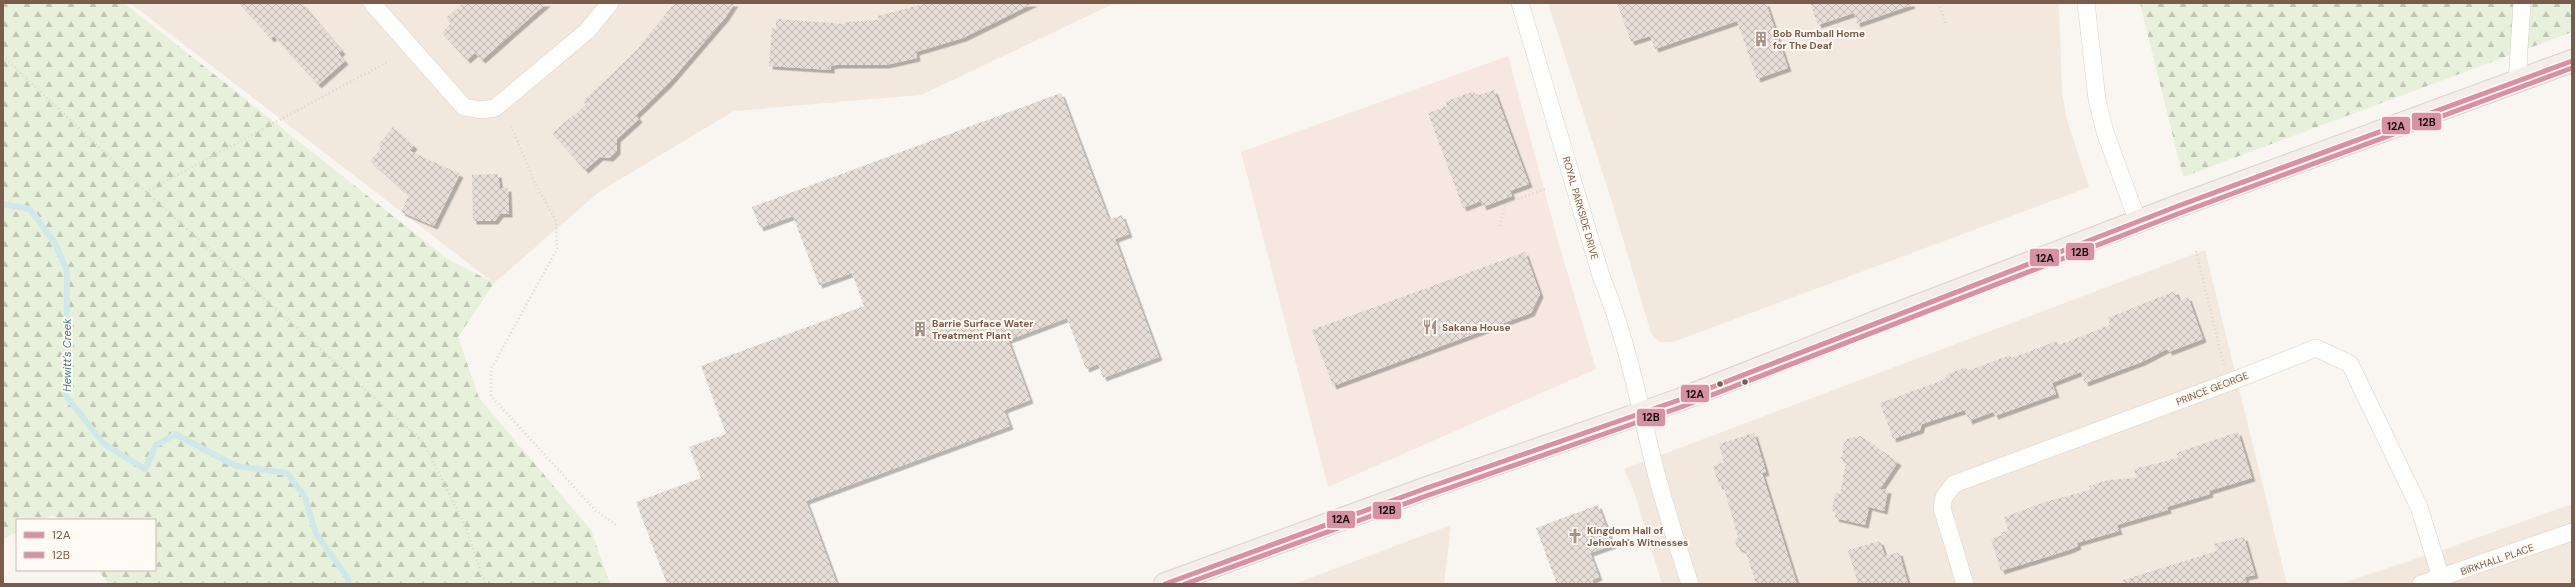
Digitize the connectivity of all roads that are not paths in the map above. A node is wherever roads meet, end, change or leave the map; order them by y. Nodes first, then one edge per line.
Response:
1 (372, 3) edge
2 (610, 3) edge
3 (1520, 3) edge
4 (2086, 3) edge
5 (2522, 3) edge
6 (2572, 61) edge
7 (2517, 82) junction
8 (2138, 222) junction
9 (1642, 413) junction
10 (2572, 532) edge
11 (2441, 578) junction
12 (1165, 584) edge
13 (1690, 584) edge
14 (1965, 584) edge
15 (2421, 584) edge

1 - 2 street
3 - 9 street, ROYAL PARKSIDE DRIVE
4 - 8 street
5 - 7 street
6 - 7 main road
7 - 8 main road
8 - 9 main road
9 - 12 main road
9 - 13 street, ROYAL PARKSIDE DRIVE
10 - 11 street, BIRKHALL PLACE
11 - 14 street, PRINCE GEORGE
11 - 15 street, BIRKHALL PLACE

